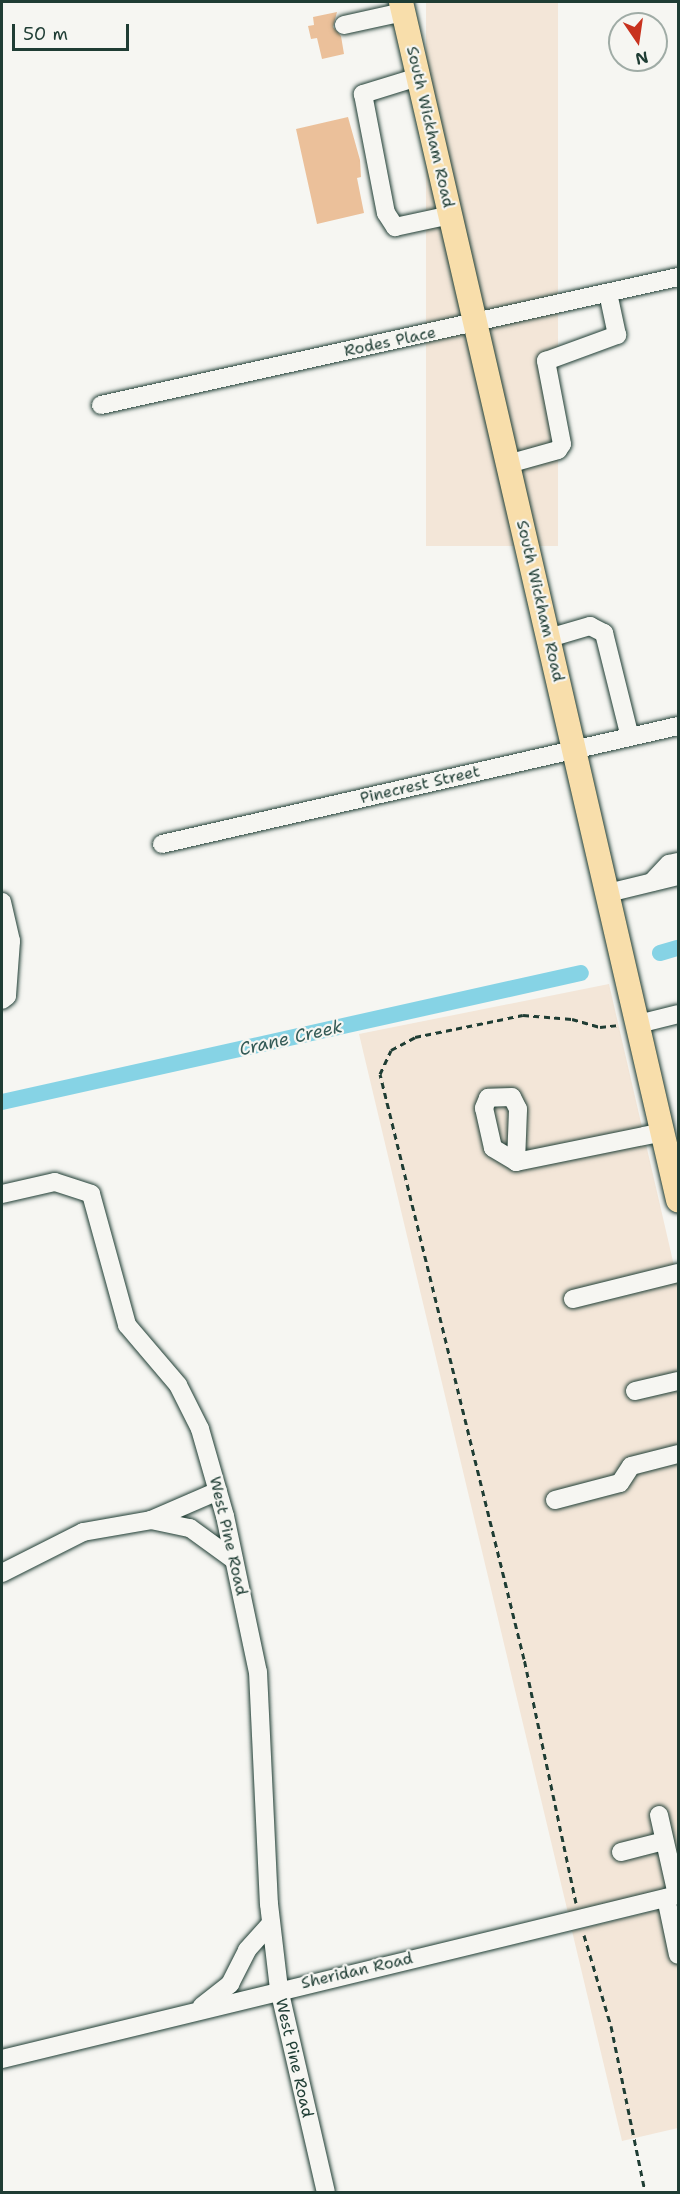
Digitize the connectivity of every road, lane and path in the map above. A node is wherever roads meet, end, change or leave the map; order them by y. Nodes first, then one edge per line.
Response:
1 (402, 7) edge
2 (344, 25) dead end
3 (418, 77) junction
4 (451, 215) junction
5 (678, 277) edge
6 (608, 293) junction
7 (476, 323) junction
8 (101, 405) dead end
9 (508, 464) junction
10 (549, 638) junction
11 (678, 726) edge
12 (630, 737) junction
13 (574, 750) junction
14 (162, 844) dead end
15 (678, 862) edge
16 (678, 876) edge
17 (652, 882) junction
18 (608, 893) junction
19 (2, 902) edge
20 (4, 998) edge
21 (678, 1014) edge
22 (638, 1024) junction
23 (663, 1132) junction
24 (516, 1162) dead end
25 (2, 1194) edge
26 (678, 1200) edge
27 (678, 1273) edge
28 (573, 1299) dead end
29 (678, 1381) edge
30 (635, 1391) dead end
31 (678, 1454) edge
32 (218, 1491) junction
33 (555, 1500) dead end
34 (151, 1520) junction
35 (234, 1560) junction
36 (2, 1573) edge
37 (659, 1815) dead end
38 (664, 1841) junction
39 (621, 1852) dead end
40 (674, 1896) edge
41 (581, 1919) junction
42 (271, 1923) junction
43 (678, 1955) edge
44 (279, 1989) junction
45 (198, 2010) junction
46 (2, 2059) edge
47 (326, 2193) edge
48 (645, 2193) edge

1 - 2 street
1 - 3 main road, South Wickham Road
3 - 4 main road, South Wickham Road
3 - 4 street
4 - 7 main road, South Wickham Road
5 - 6 street, Rodes Place
6 - 7 street, Rodes Place
6 - 9 street
7 - 8 street, Rodes Place
7 - 9 main road, South Wickham Road
9 - 10 main road, South Wickham Road
10 - 12 street
10 - 13 main road, South Wickham Road
11 - 12 street, Pinecrest Street
12 - 13 street, Pinecrest Street
13 - 14 street, Pinecrest Street
13 - 18 main road, South Wickham Road
15 - 17 street
16 - 17 street
17 - 18 street
18 - 22 main road, South Wickham Road
19 - 20 street
21 - 22 street
22 - 23 main road, South Wickham Road
22 - 41 path
23 - 24 street
23 - 26 main road, South Wickham Road
25 - 32 street, West Pine Road
27 - 28 street
29 - 30 street
31 - 33 street
32 - 34 street
32 - 35 street, West Pine Road
34 - 35 street
34 - 36 street
35 - 42 street, West Pine Road
37 - 38 street
38 - 39 street
38 - 40 street
40 - 41 street, Sheridan Road
40 - 43 street
41 - 44 street, Sheridan Road
41 - 48 path
42 - 44 street, West Pine Road
42 - 45 street
44 - 45 street, Sheridan Road
44 - 47 street, West Pine Road
45 - 46 street, Sheridan Road

